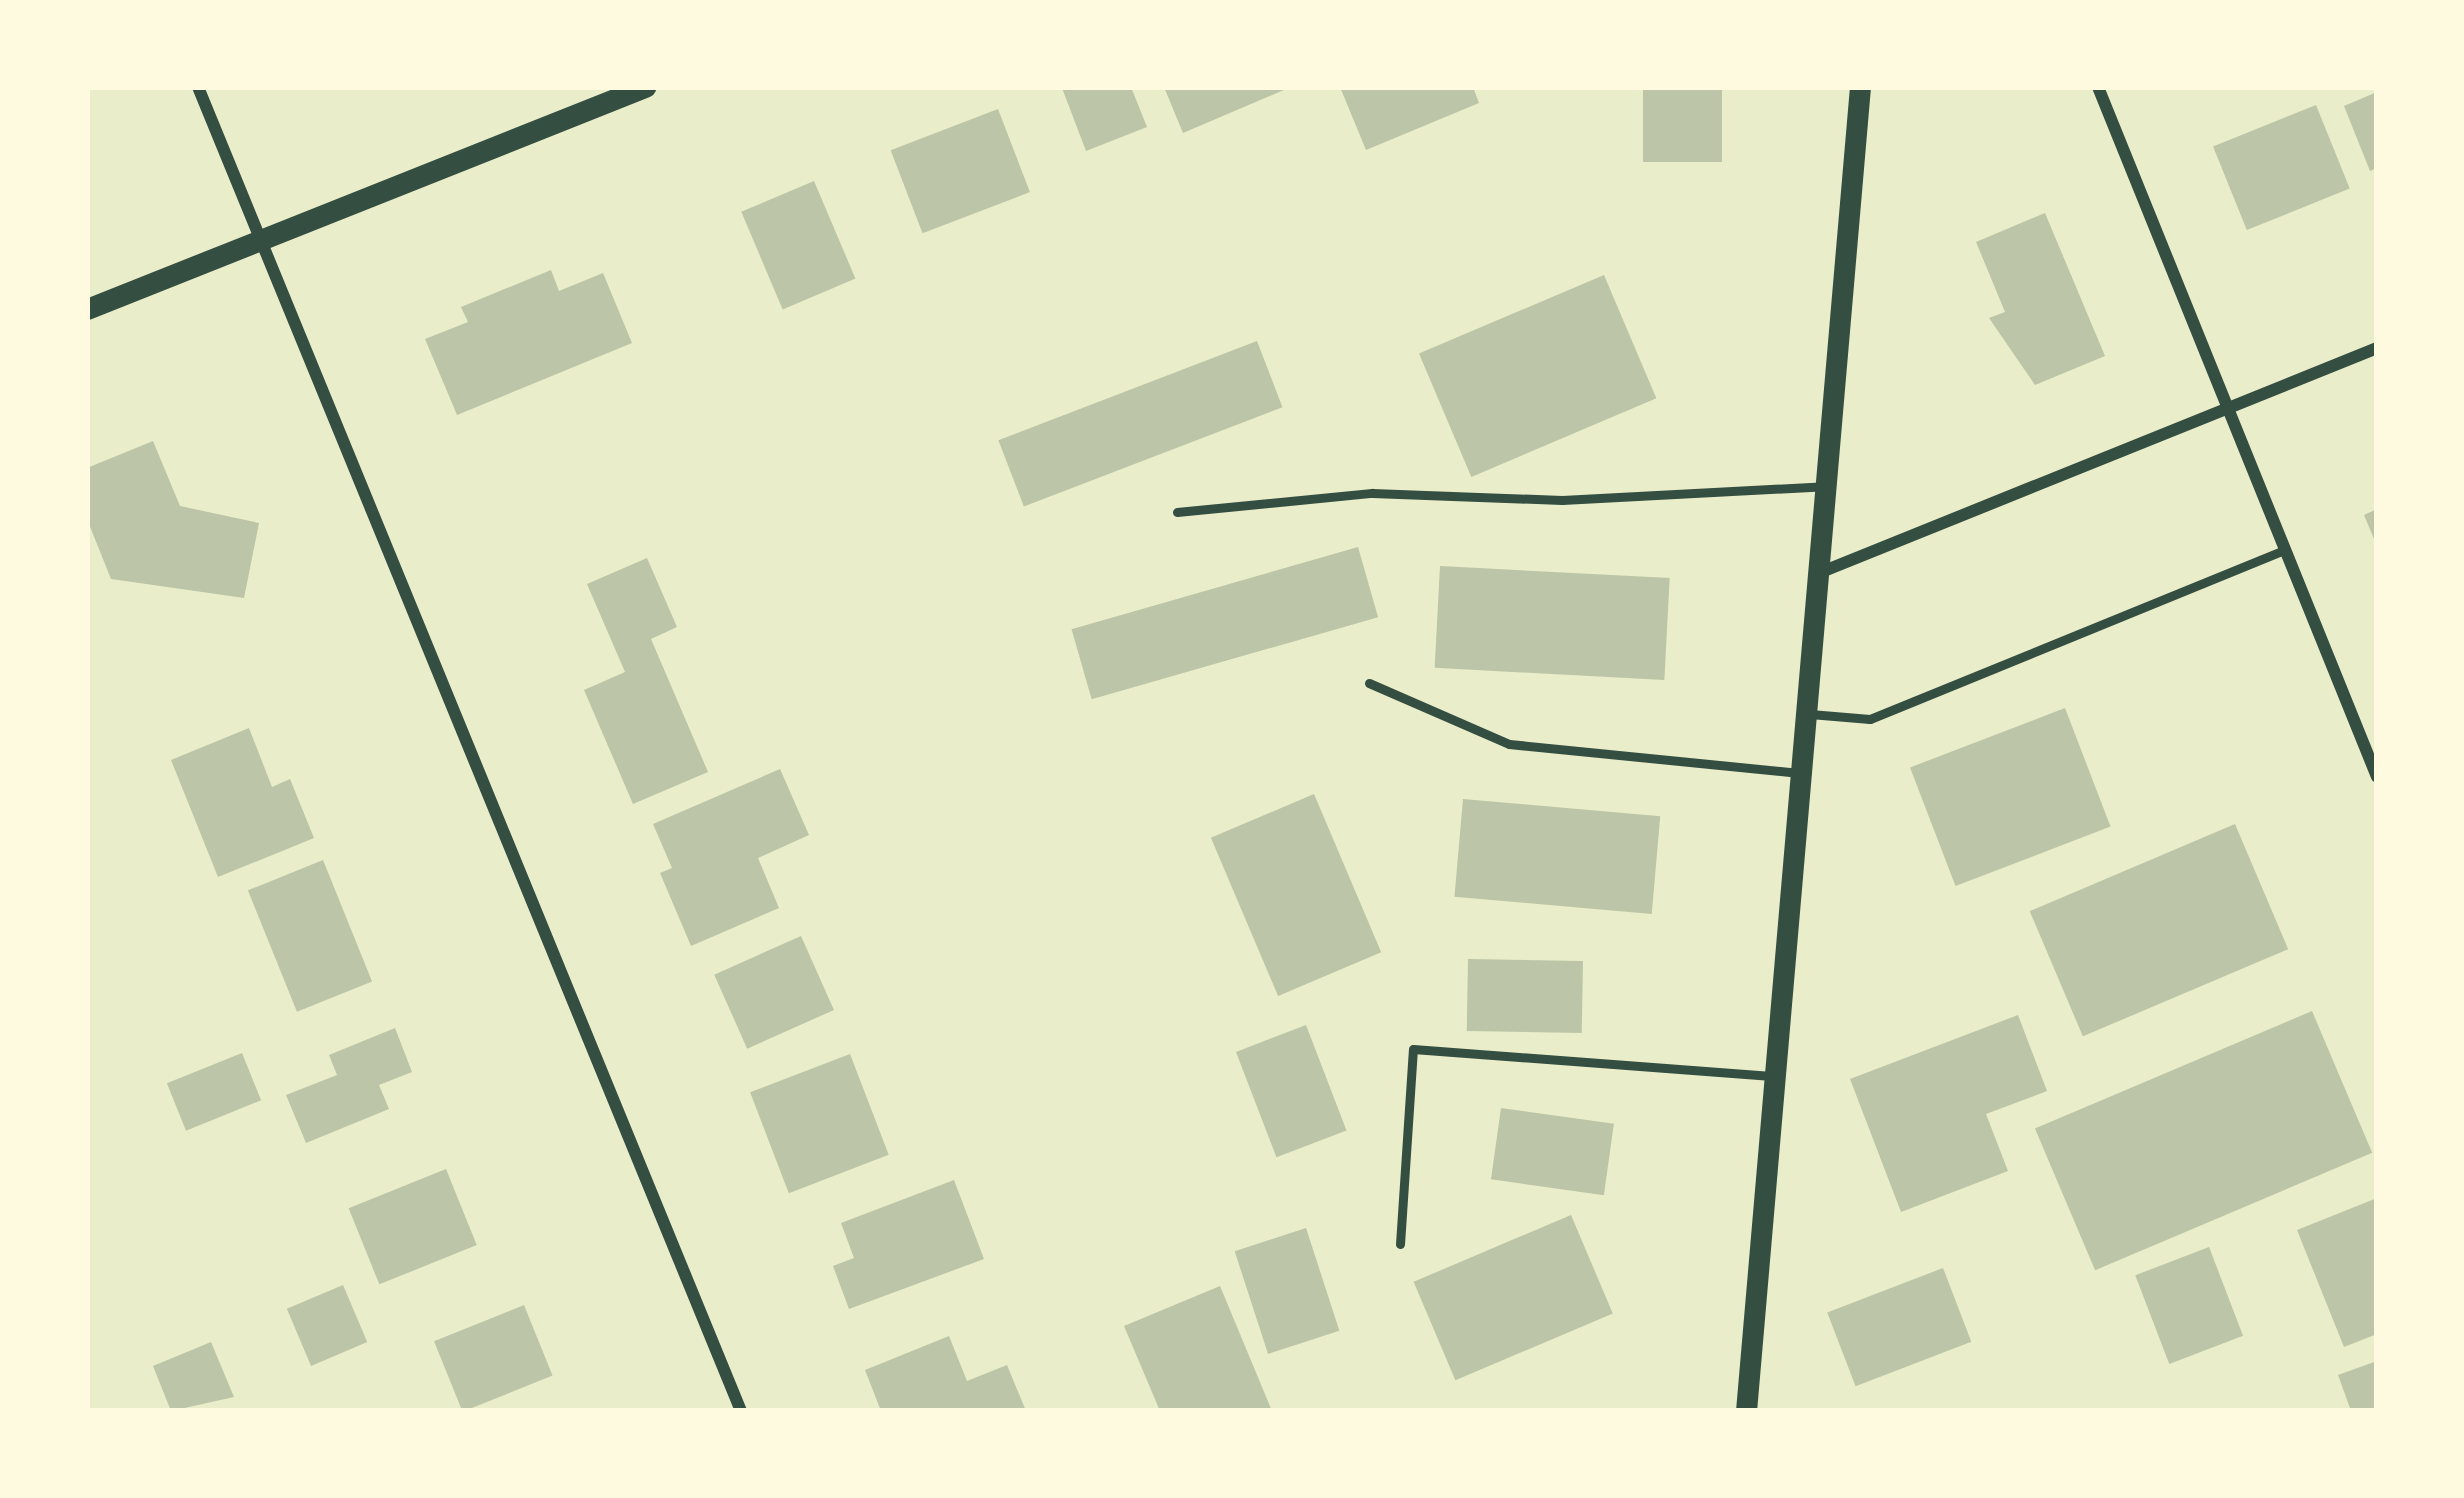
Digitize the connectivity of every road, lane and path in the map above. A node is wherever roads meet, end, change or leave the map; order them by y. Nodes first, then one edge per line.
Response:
1 (198, 87) edge
2 (645, 87) edge
3 (1860, 87) edge
4 (2098, 87) edge
5 (263, 239) junction
6 (87, 309) edge
7 (2377, 348) edge
8 (2228, 408) junction
9 (1831, 486) junction
10 (1177, 512) dead end
11 (2284, 550) junction
12 (1824, 572) junction
13 (1370, 683) dead end
14 (1810, 714) junction
15 (1804, 773) junction
16 (2377, 777) edge
17 (1774, 1076) junction
18 (1400, 1244) dead end
19 (741, 1411) edge
20 (1746, 1411) edge

1 - 5 street
2 - 5 street
3 - 9 street
4 - 8 street
5 - 6 street
5 - 19 street
7 - 8 street
8 - 11 street
8 - 12 street
9 - 10 lane
9 - 12 street
11 - 14 lane
11 - 16 street
12 - 14 street
13 - 15 lane
14 - 15 street
15 - 17 street
17 - 18 lane
17 - 20 street

